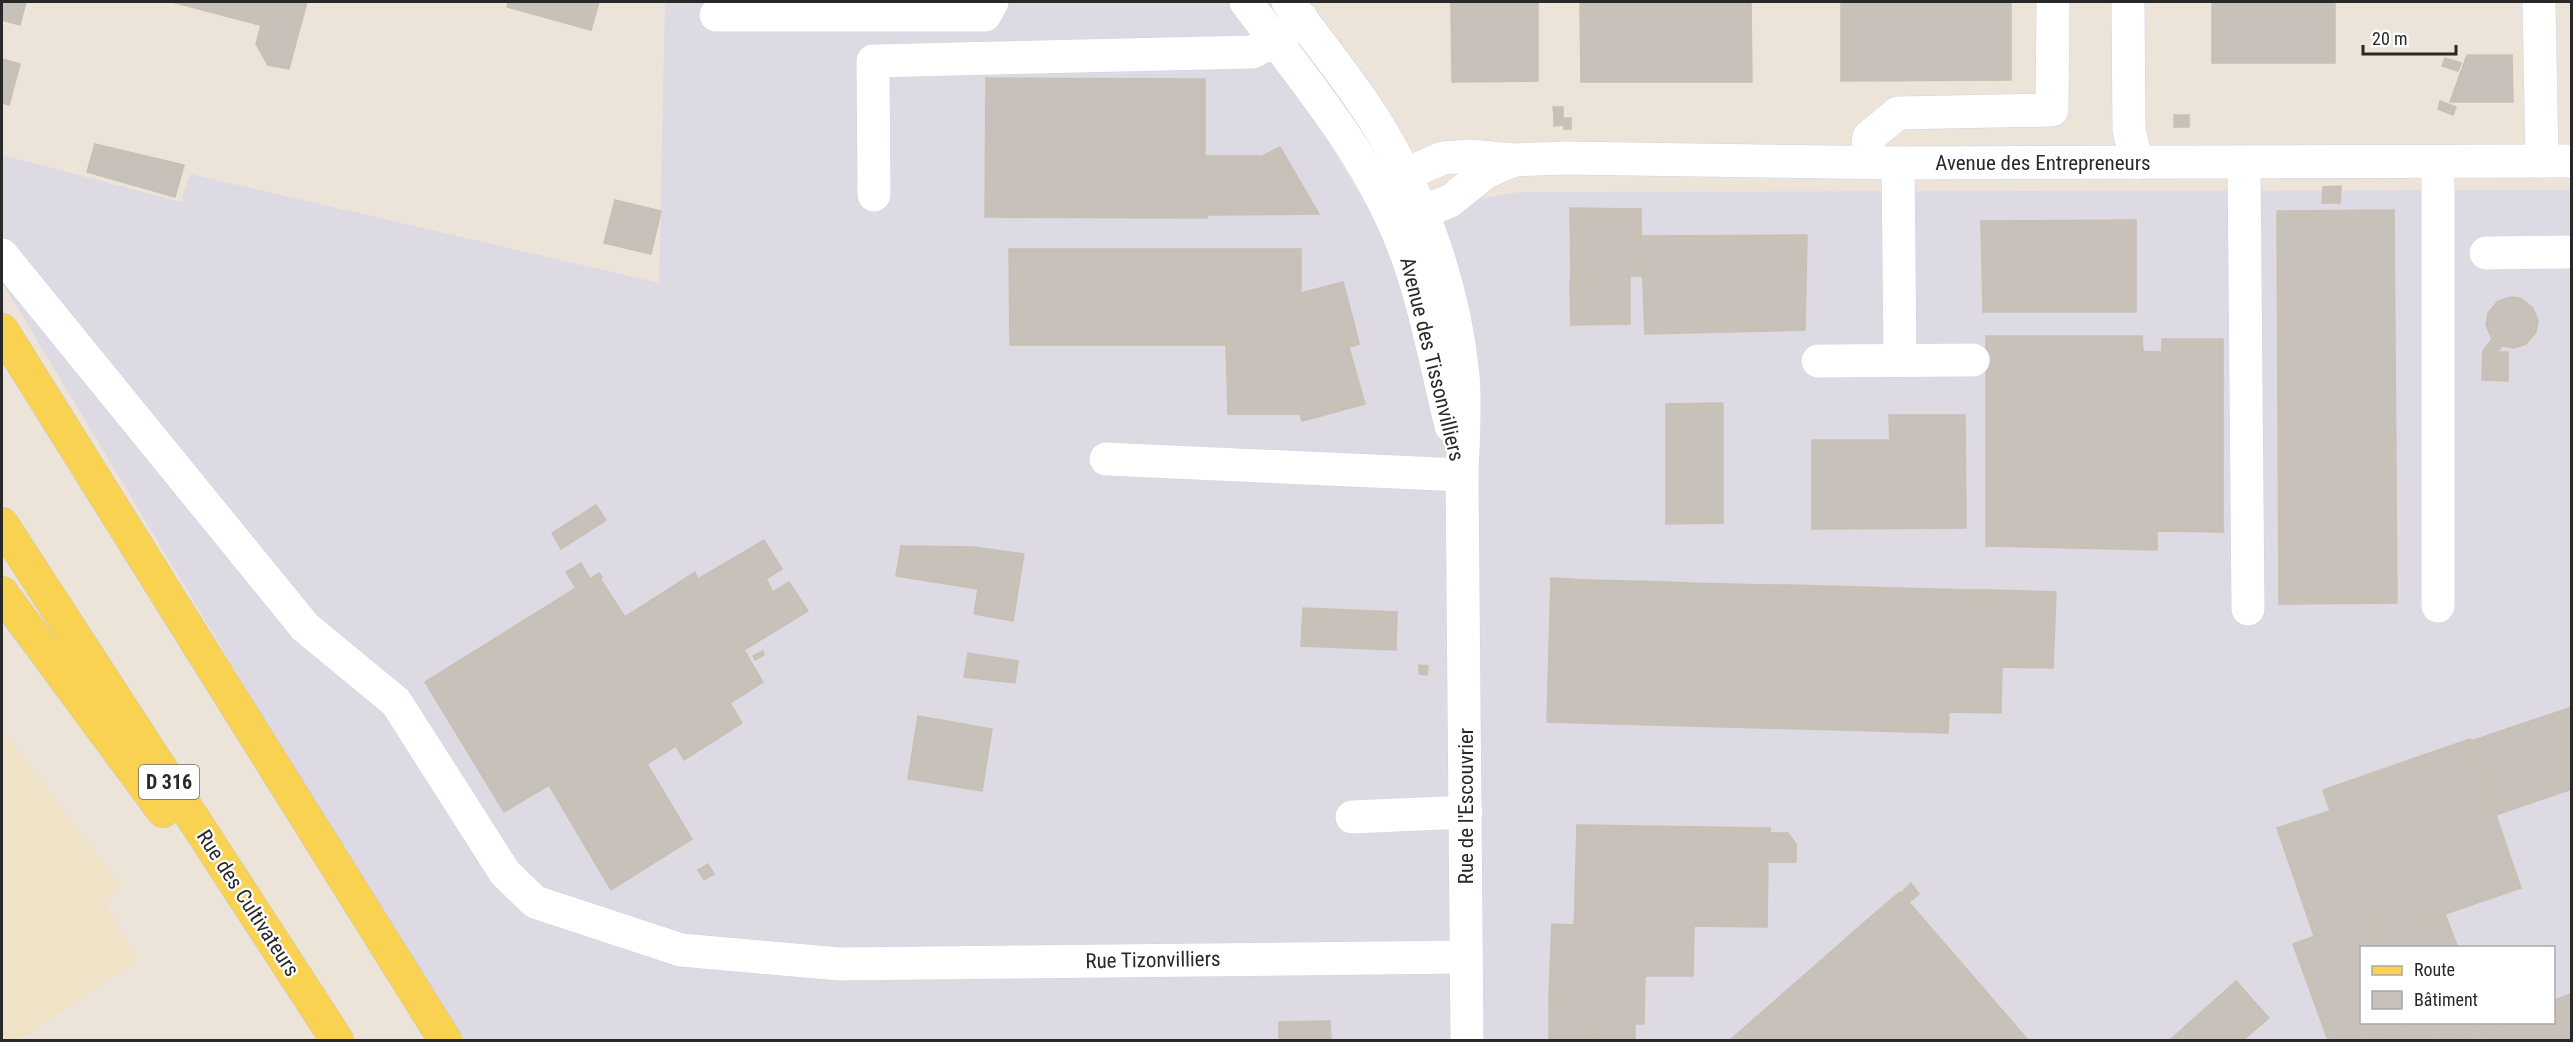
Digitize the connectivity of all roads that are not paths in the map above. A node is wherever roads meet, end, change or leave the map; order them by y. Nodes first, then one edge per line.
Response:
1 (992, 2) edge
2 (1246, 2) edge
3 (2053, 2) edge
4 (2128, 2) edge
5 (2539, 2) edge
6 (1295, 10) edge
7 (716, 15) dead end
8 (1275, 41) junction
9 (1514, 160) junction
10 (2557, 161) edge
11 (1882, 162) junction
12 (2438, 162) junction
13 (2137, 163) junction
14 (2244, 163) junction
15 (1390, 180) junction
16 (874, 195) dead end
17 (1408, 218) junction
18 (2571, 252) edge
19 (2486, 253) dead end
20 (2, 255) edge
21 (2, 330) edge
22 (1900, 360) junction
23 (1972, 360) dead end
24 (1818, 361) dead end
25 (1106, 459) dead end
26 (1462, 475) junction
27 (2, 524) edge
28 (1465, 571) joint
29 (2, 593) edge
30 (2438, 606) dead end
31 (2248, 609) dead end
32 (1466, 812) junction
33 (1352, 817) dead end
34 (1466, 957) junction
35 (322, 1041) edge
36 (337, 1041) edge
37 (445, 1041) edge
38 (1467, 1041) edge

1 - 7 street
2 - 8 street, Avenue des Tissonvilliers
3 - 11 street
4 - 13 street
5 - 10 street
6 - 8 street
6 - 15 street, Avenue des Tissonvilliers
8 - 15 street, Avenue des Tissonvilliers
8 - 16 street
9 - 11 street, Avenue des Entrepreneurs
9 - 15 street, Avenue des Entrepreneurs
9 - 17 street, Avenue des Entrepreneurs
10 - 12 street, Avenue des Entrepreneurs
11 - 13 street, Avenue des Entrepreneurs
11 - 22 street
12 - 14 street, Avenue des Entrepreneurs
12 - 30 street
13 - 14 street, Avenue des Entrepreneurs
14 - 31 street
15 - 17 street, Avenue des Tissonvilliers
17 - 26 street, Avenue des Tissonvilliers
18 - 19 street
20 - 34 street, Rue Tizonvilliers
21 - 37 main road
22 - 23 street
22 - 24 street
25 - 26 street
26 - 28 street, Avenue des Tissonvilliers
27 - 36 main road, Rue des Cultivateurs / D 316
28 - 32 street, Rue de l'Escouvrier
29 - 35 main road
32 - 33 street
32 - 34 street, Rue de l'Escouvrier
34 - 38 street, Rue de l'Escouvrier

